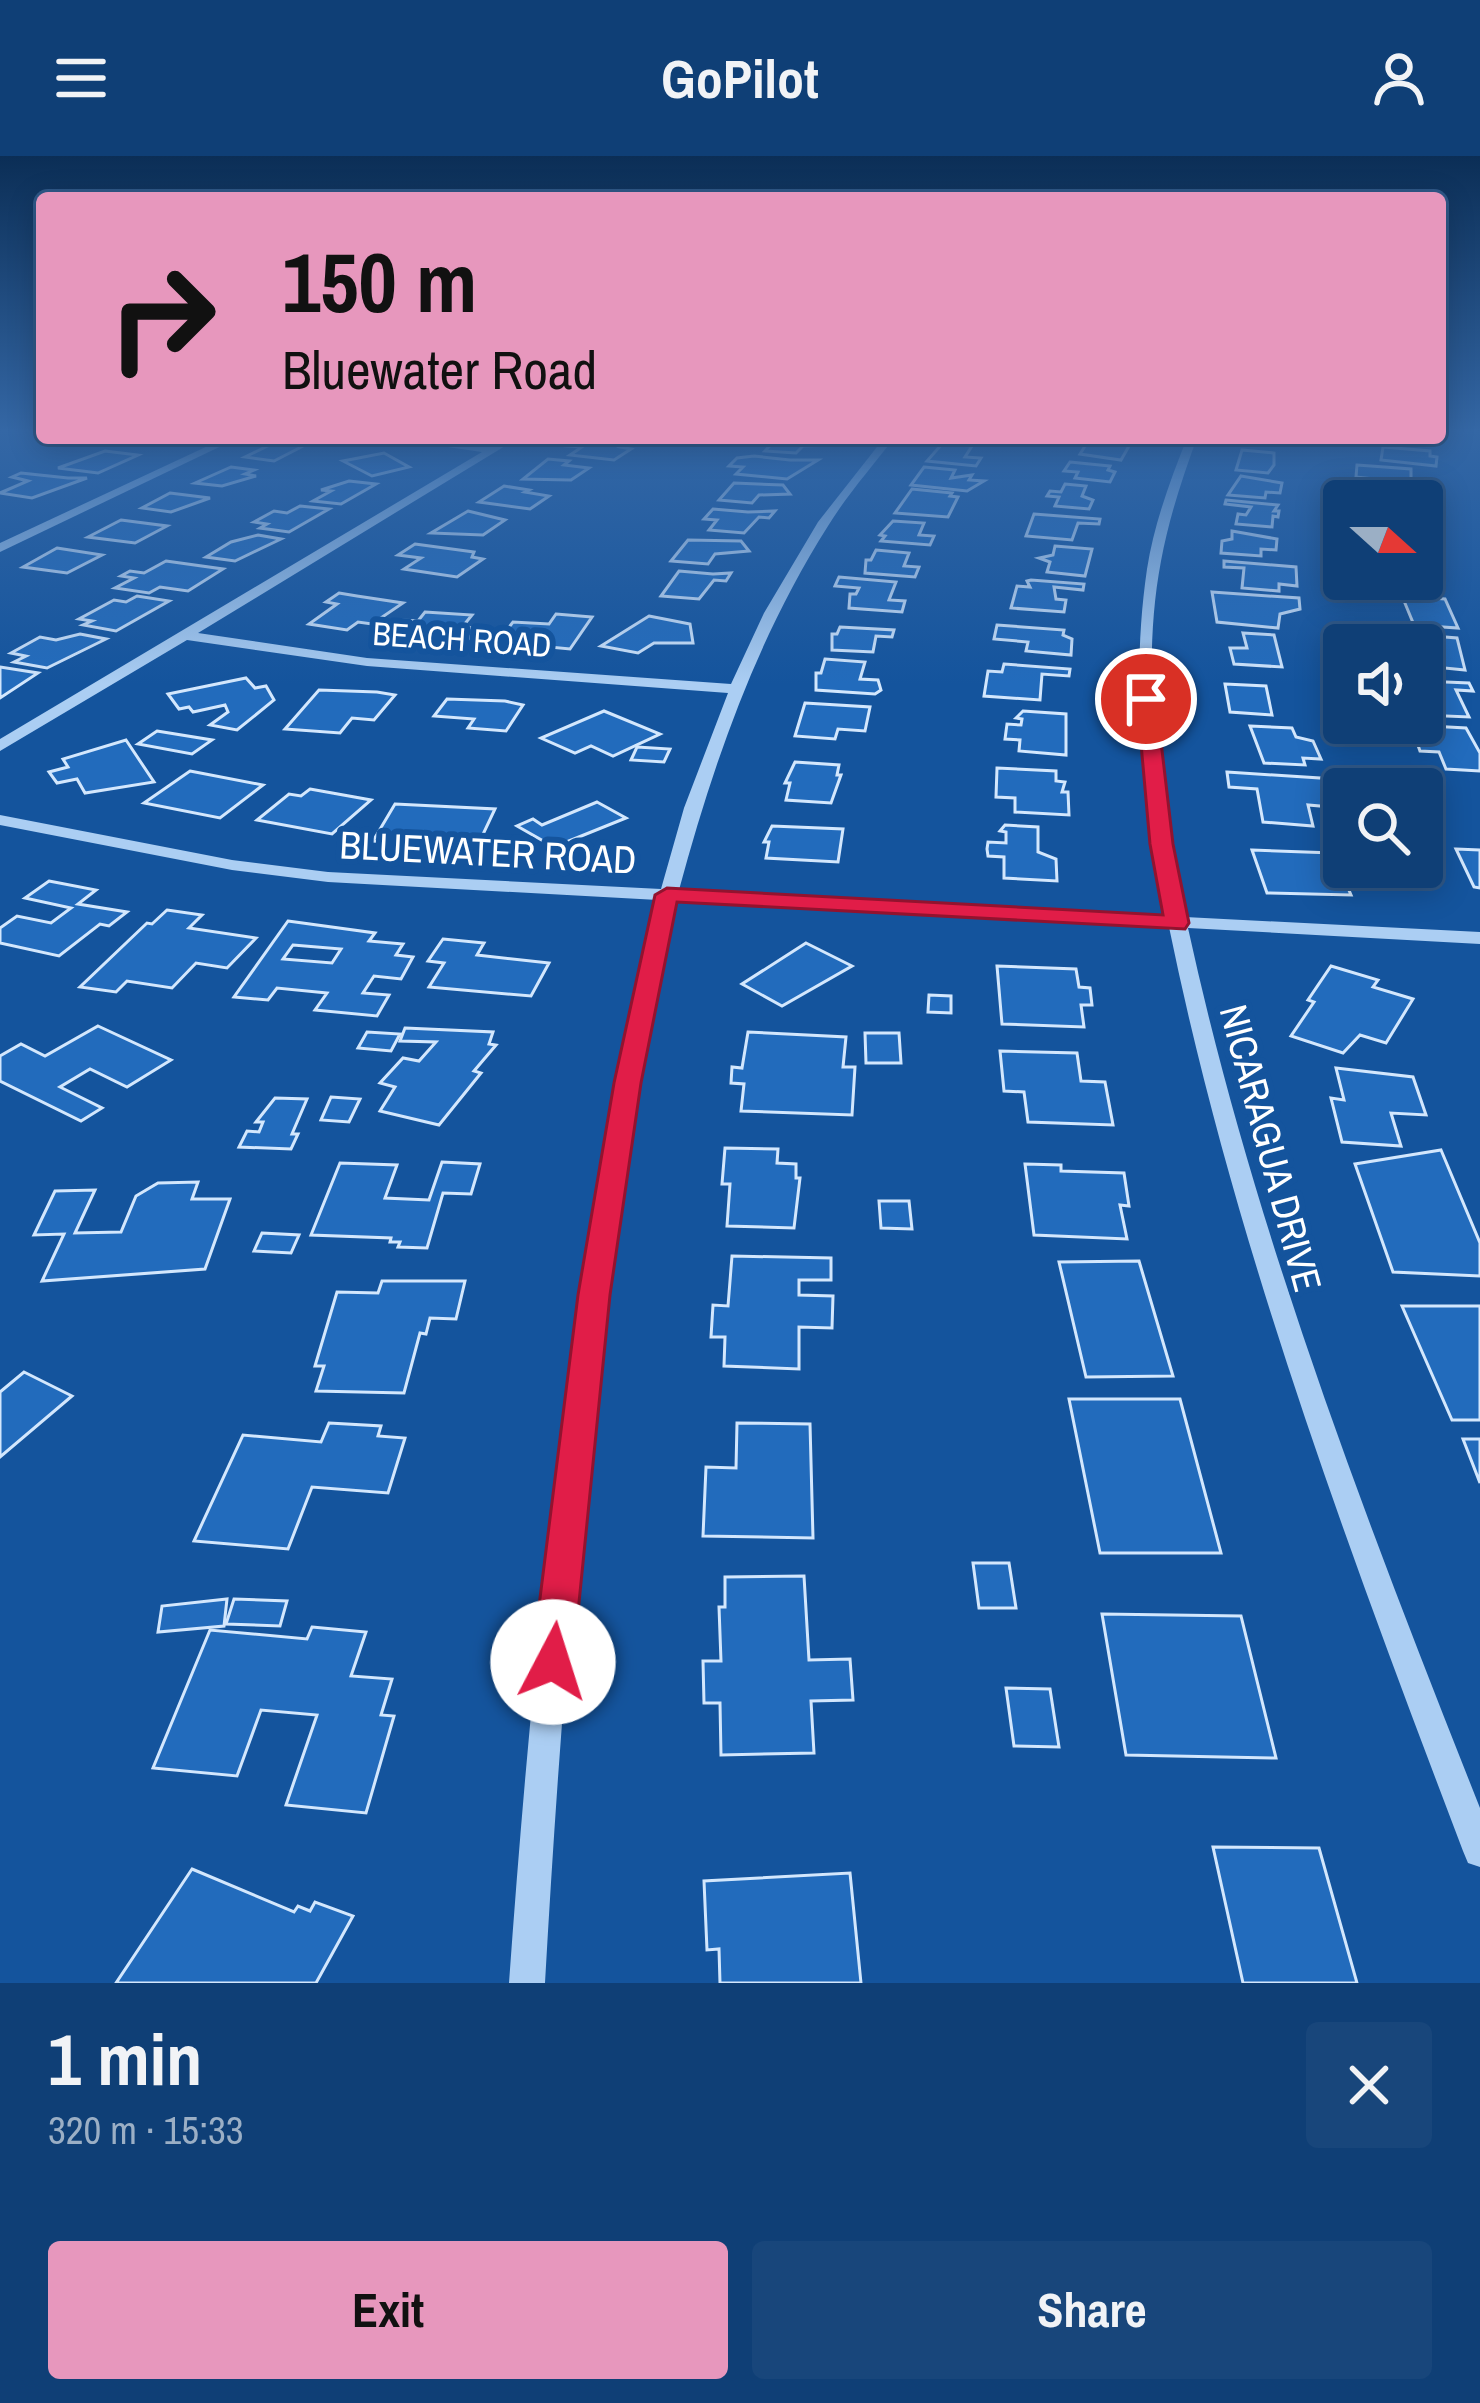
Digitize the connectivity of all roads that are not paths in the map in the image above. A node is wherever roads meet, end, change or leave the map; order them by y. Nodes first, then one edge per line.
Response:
1 (73, 513) edge
2 (388, 513) edge
3 (834, 513) edge
4 (1165, 513) edge
5 (0, 548) edge
6 (183, 635) junction
7 (738, 689) junction
8 (0, 746) edge
9 (0, 820) edge
10 (667, 895) junction
11 (1177, 923) junction
12 (1480, 938) edge
13 (1480, 1851) edge
14 (527, 1983) edge

1 - 5 street
2 - 6 street
3 - 7 street
4 - 11 street, NICARAGUA DRIVE
6 - 7 street, BEACH ROAD
6 - 8 street
7 - 10 street
9 - 10 street, BLUEWATER ROAD
10 - 11 street, BLUEWATER ROAD
10 - 14 street
11 - 12 street, BLUEWATER ROAD
11 - 13 street, NICARAGUA DRIVE

